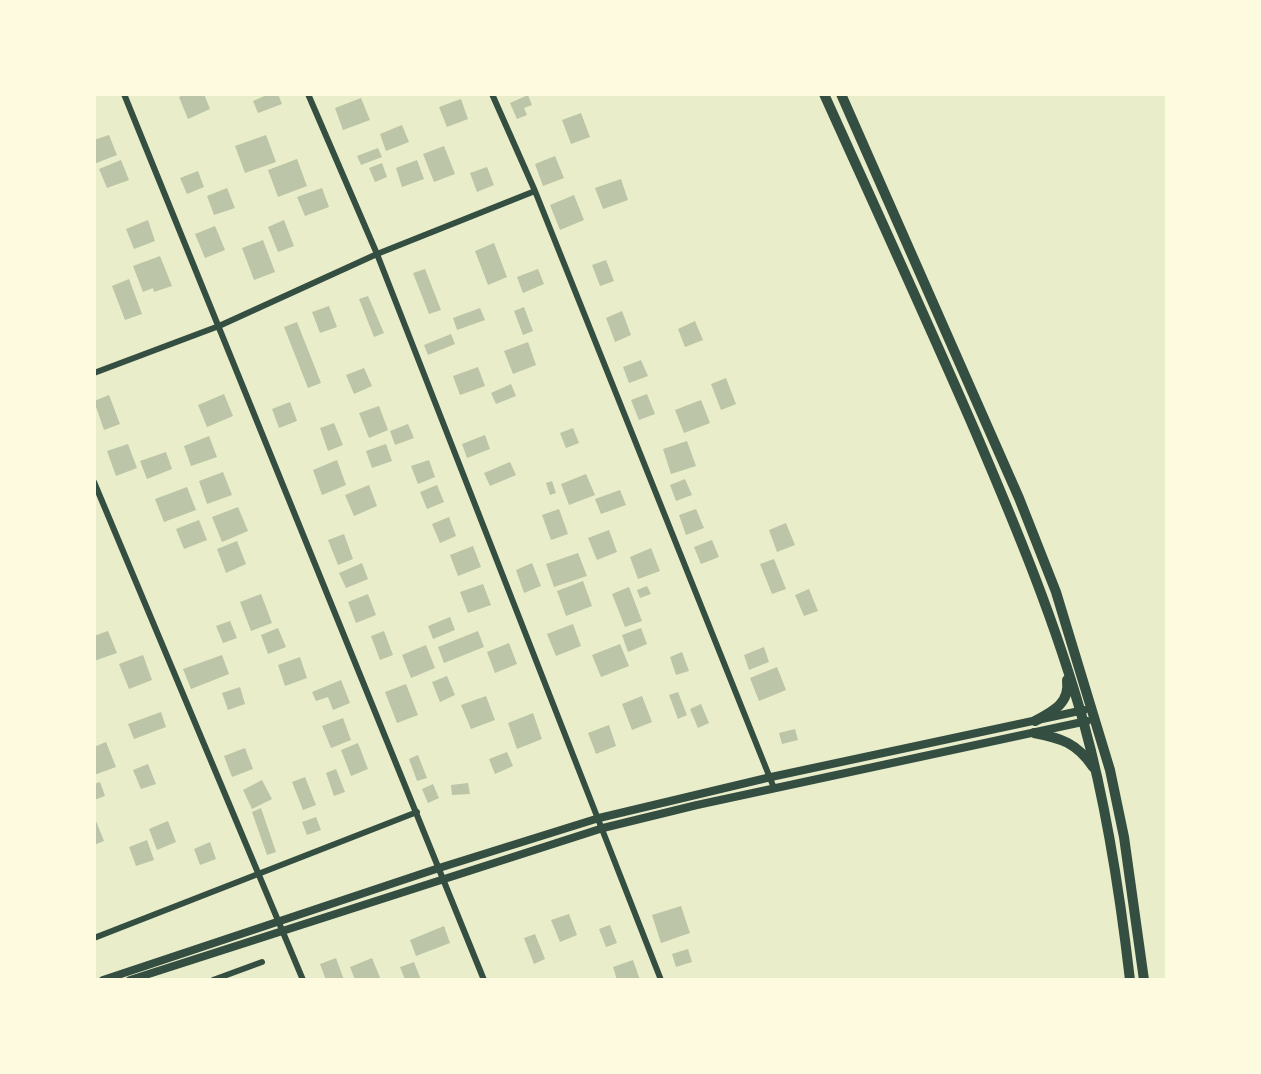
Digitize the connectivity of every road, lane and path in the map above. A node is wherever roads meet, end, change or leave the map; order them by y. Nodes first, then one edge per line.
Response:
1 (124, 94) edge
2 (308, 94) edge
3 (492, 94) edge
4 (824, 94) edge
5 (841, 94) edge
6 (535, 191) junction
7 (376, 254) junction
8 (219, 326) junction
9 (94, 374) edge
10 (94, 482) edge
11 (1064, 659) junction
12 (1095, 713) junction
13 (1082, 717) junction
14 (1035, 721) junction
15 (1034, 733) junction
16 (1097, 773) junction
17 (771, 777) junction
18 (774, 788) junction
19 (417, 812) junction
20 (599, 818) junction
21 (603, 828) junction
22 (439, 867) junction
23 (258, 872) junction
24 (444, 878) junction
25 (278, 920) junction
26 (282, 930) junction
27 (94, 938) edge
28 (262, 962) dead end
29 (103, 980) edge
30 (130, 980) edge
31 (213, 980) edge
32 (303, 980) edge
33 (484, 980) edge
34 (661, 980) edge
35 (1130, 980) edge
36 (1144, 980) edge

1 - 8 street
2 - 7 street
3 - 6 street
4 - 11 main road
5 - 12 main road
6 - 7 street
6 - 17 street
7 - 8 street
7 - 20 street
8 - 9 street
8 - 19 street
10 - 23 street
11 - 13 main road
11 - 14 main road
12 - 13 street
12 - 36 main road
13 - 14 street
13 - 15 street
13 - 16 main road
14 - 17 street
15 - 16 main road
15 - 18 street
16 - 35 main road
17 - 18 street
17 - 20 street
18 - 21 street
19 - 22 street
19 - 23 street
20 - 21 street
20 - 22 street
21 - 24 street
21 - 34 street
22 - 24 street
22 - 25 street
23 - 25 street
23 - 27 street
24 - 26 street
24 - 33 street
25 - 26 street
25 - 29 street
26 - 30 street
26 - 32 street
28 - 31 street

